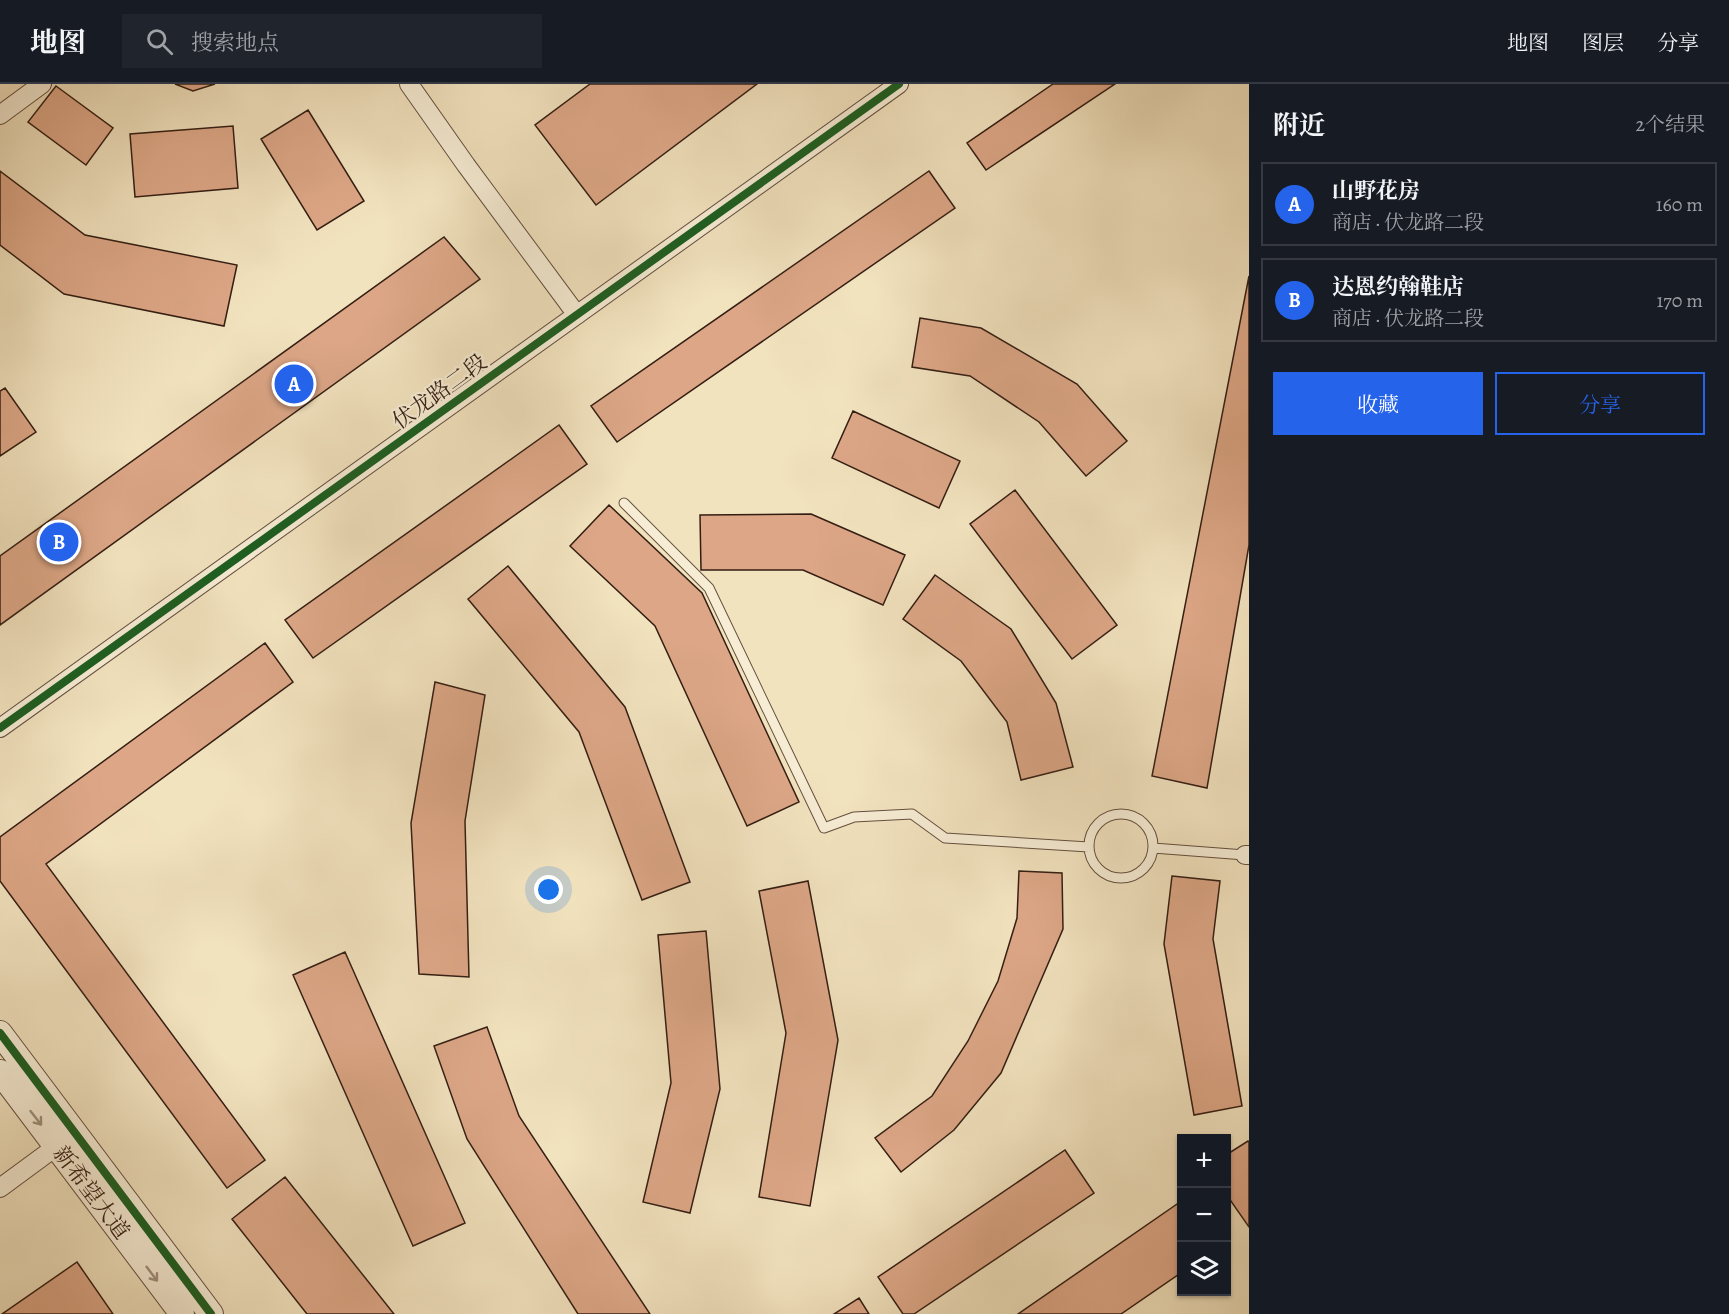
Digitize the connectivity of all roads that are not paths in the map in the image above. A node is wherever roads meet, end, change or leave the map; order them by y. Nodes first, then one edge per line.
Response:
1 (42, 84) edge
2 (409, 84) edge
3 (899, 84) edge
4 (0, 115) edge
5 (577, 315) junction
6 (624, 503) dead end
7 (0, 728) edge
8 (1089, 847) junction
9 (1153, 848) junction
10 (1247, 855) edge
11 (0, 1033) edge
12 (0, 1072) edge
13 (57, 1146) junction
14 (0, 1188) edge
15 (182, 1314) edge
16 (211, 1314) edge

1 - 4 street
2 - 5 street
3 - 5 street, 伏龙路二段
5 - 7 street, 伏龙路二段
6 - 8 lane
8 - 9 lane
8 - 9 lane
9 - 10 lane
11 - 16 street
12 -> 13 street, 新希望大道
13 - 14 street
13 -> 15 street, 新希望大道

